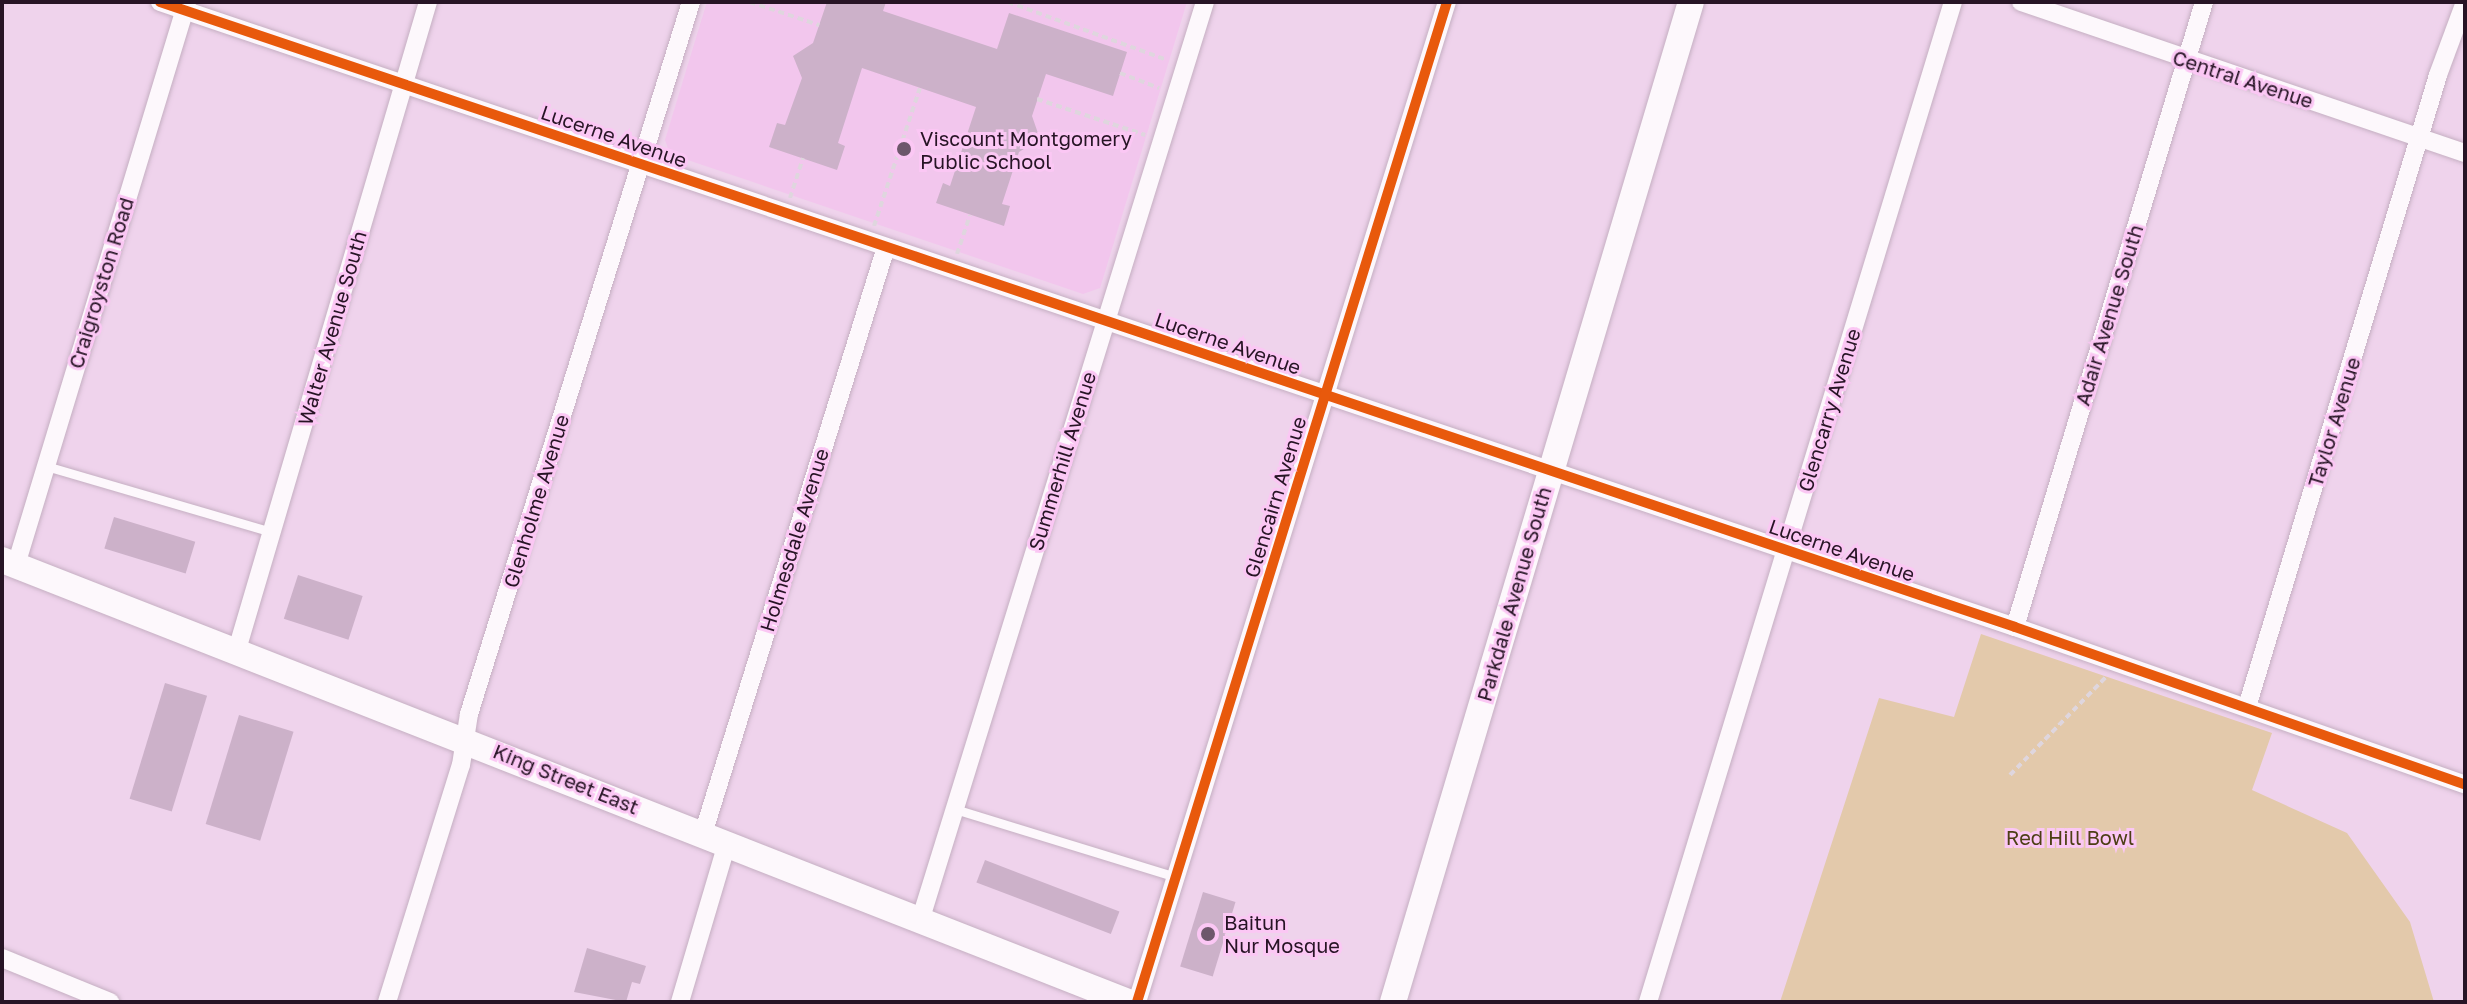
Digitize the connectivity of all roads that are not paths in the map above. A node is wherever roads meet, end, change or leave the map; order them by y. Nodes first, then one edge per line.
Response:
1 (160, 2) edge
2 (428, 2) edge
3 (691, 2) edge
4 (1205, 2) edge
5 (1447, 2) edge
6 (1691, 2) edge
7 (1953, 2) edge
8 (2021, 2) edge
9 (2204, 2) edge
10 (2465, 2) edge
11 (185, 6) edge
12 (2186, 60) junction
13 (404, 83) junction
14 (2421, 138) junction
15 (2465, 153) edge
16 (642, 164) junction
17 (877, 244) junction
18 (1106, 320) junction
19 (1325, 395) junction
20 (46, 466) junction
21 (1550, 471) junction
22 (272, 532) junction
23 (1786, 550) junction
24 (9, 562) edge
25 (2015, 627) junction
26 (236, 653) junction
27 (2247, 707) junction
28 (465, 739) junction
29 (2465, 785) edge
30 (955, 809) junction
31 (715, 838) junction
32 (1176, 877) junction
33 (920, 921) junction
34 (2, 958) edge
35 (110, 1002) edge
36 (387, 1002) edge
37 (680, 1002) edge
38 (1128, 1002) edge
39 (1137, 1002) edge
40 (1393, 1002) edge
41 (1648, 1002) edge

1 - 11 street, Lucerne Avenue
2 - 13 street, Walter Avenue South
3 - 16 street, Glenholme Avenue
4 - 18 street, Summerhill Avenue
5 - 19 street, Glencairn Avenue
6 - 21 main road, Parkdale Avenue South
7 - 23 street, Glencarry Avenue
8 - 12 street, Central Avenue
9 - 12 street, Adair Avenue South
10 - 14 street, Taylor Avenue
11 - 13 street, Lucerne Avenue
11 - 20 street, Craigroyston Road
12 - 14 street, Central Avenue
12 - 25 street, Adair Avenue South
13 - 16 street, Lucerne Avenue
13 - 22 street, Walter Avenue South
14 - 15 street, Central Avenue
14 - 27 street, Taylor Avenue
16 - 17 street, Lucerne Avenue
16 - 28 street, Glenholme Avenue
17 - 18 street, Lucerne Avenue
17 - 31 street, Holmesdale Avenue
18 - 19 street, Lucerne Avenue
18 - 30 street, Summerhill Avenue
19 - 21 street, Lucerne Avenue
19 - 32 street, Glencairn Avenue
20 - 22 lane
20 - 24 street, Craigroyston Road
21 - 23 street, Lucerne Avenue
21 - 40 main road, Parkdale Avenue South
22 - 26 street, Walter Avenue South
23 - 25 street, Lucerne Avenue
23 - 41 street, Glencarry Avenue
24 - 26 main road, King Street East
25 - 27 street, Lucerne Avenue
26 - 28 main road, King Street East
27 - 29 street, Lucerne Avenue
28 - 31 main road, King Street East
28 - 36 street, Glenholme Avenue
30 - 32 lane
30 - 33 street, Summerhill Avenue
31 - 33 main road, King Street East
31 - 37 street, Holmesdale Avenue
32 - 39 street, Glencairn Avenue
33 - 38 main road, King Street East
34 - 35 street

